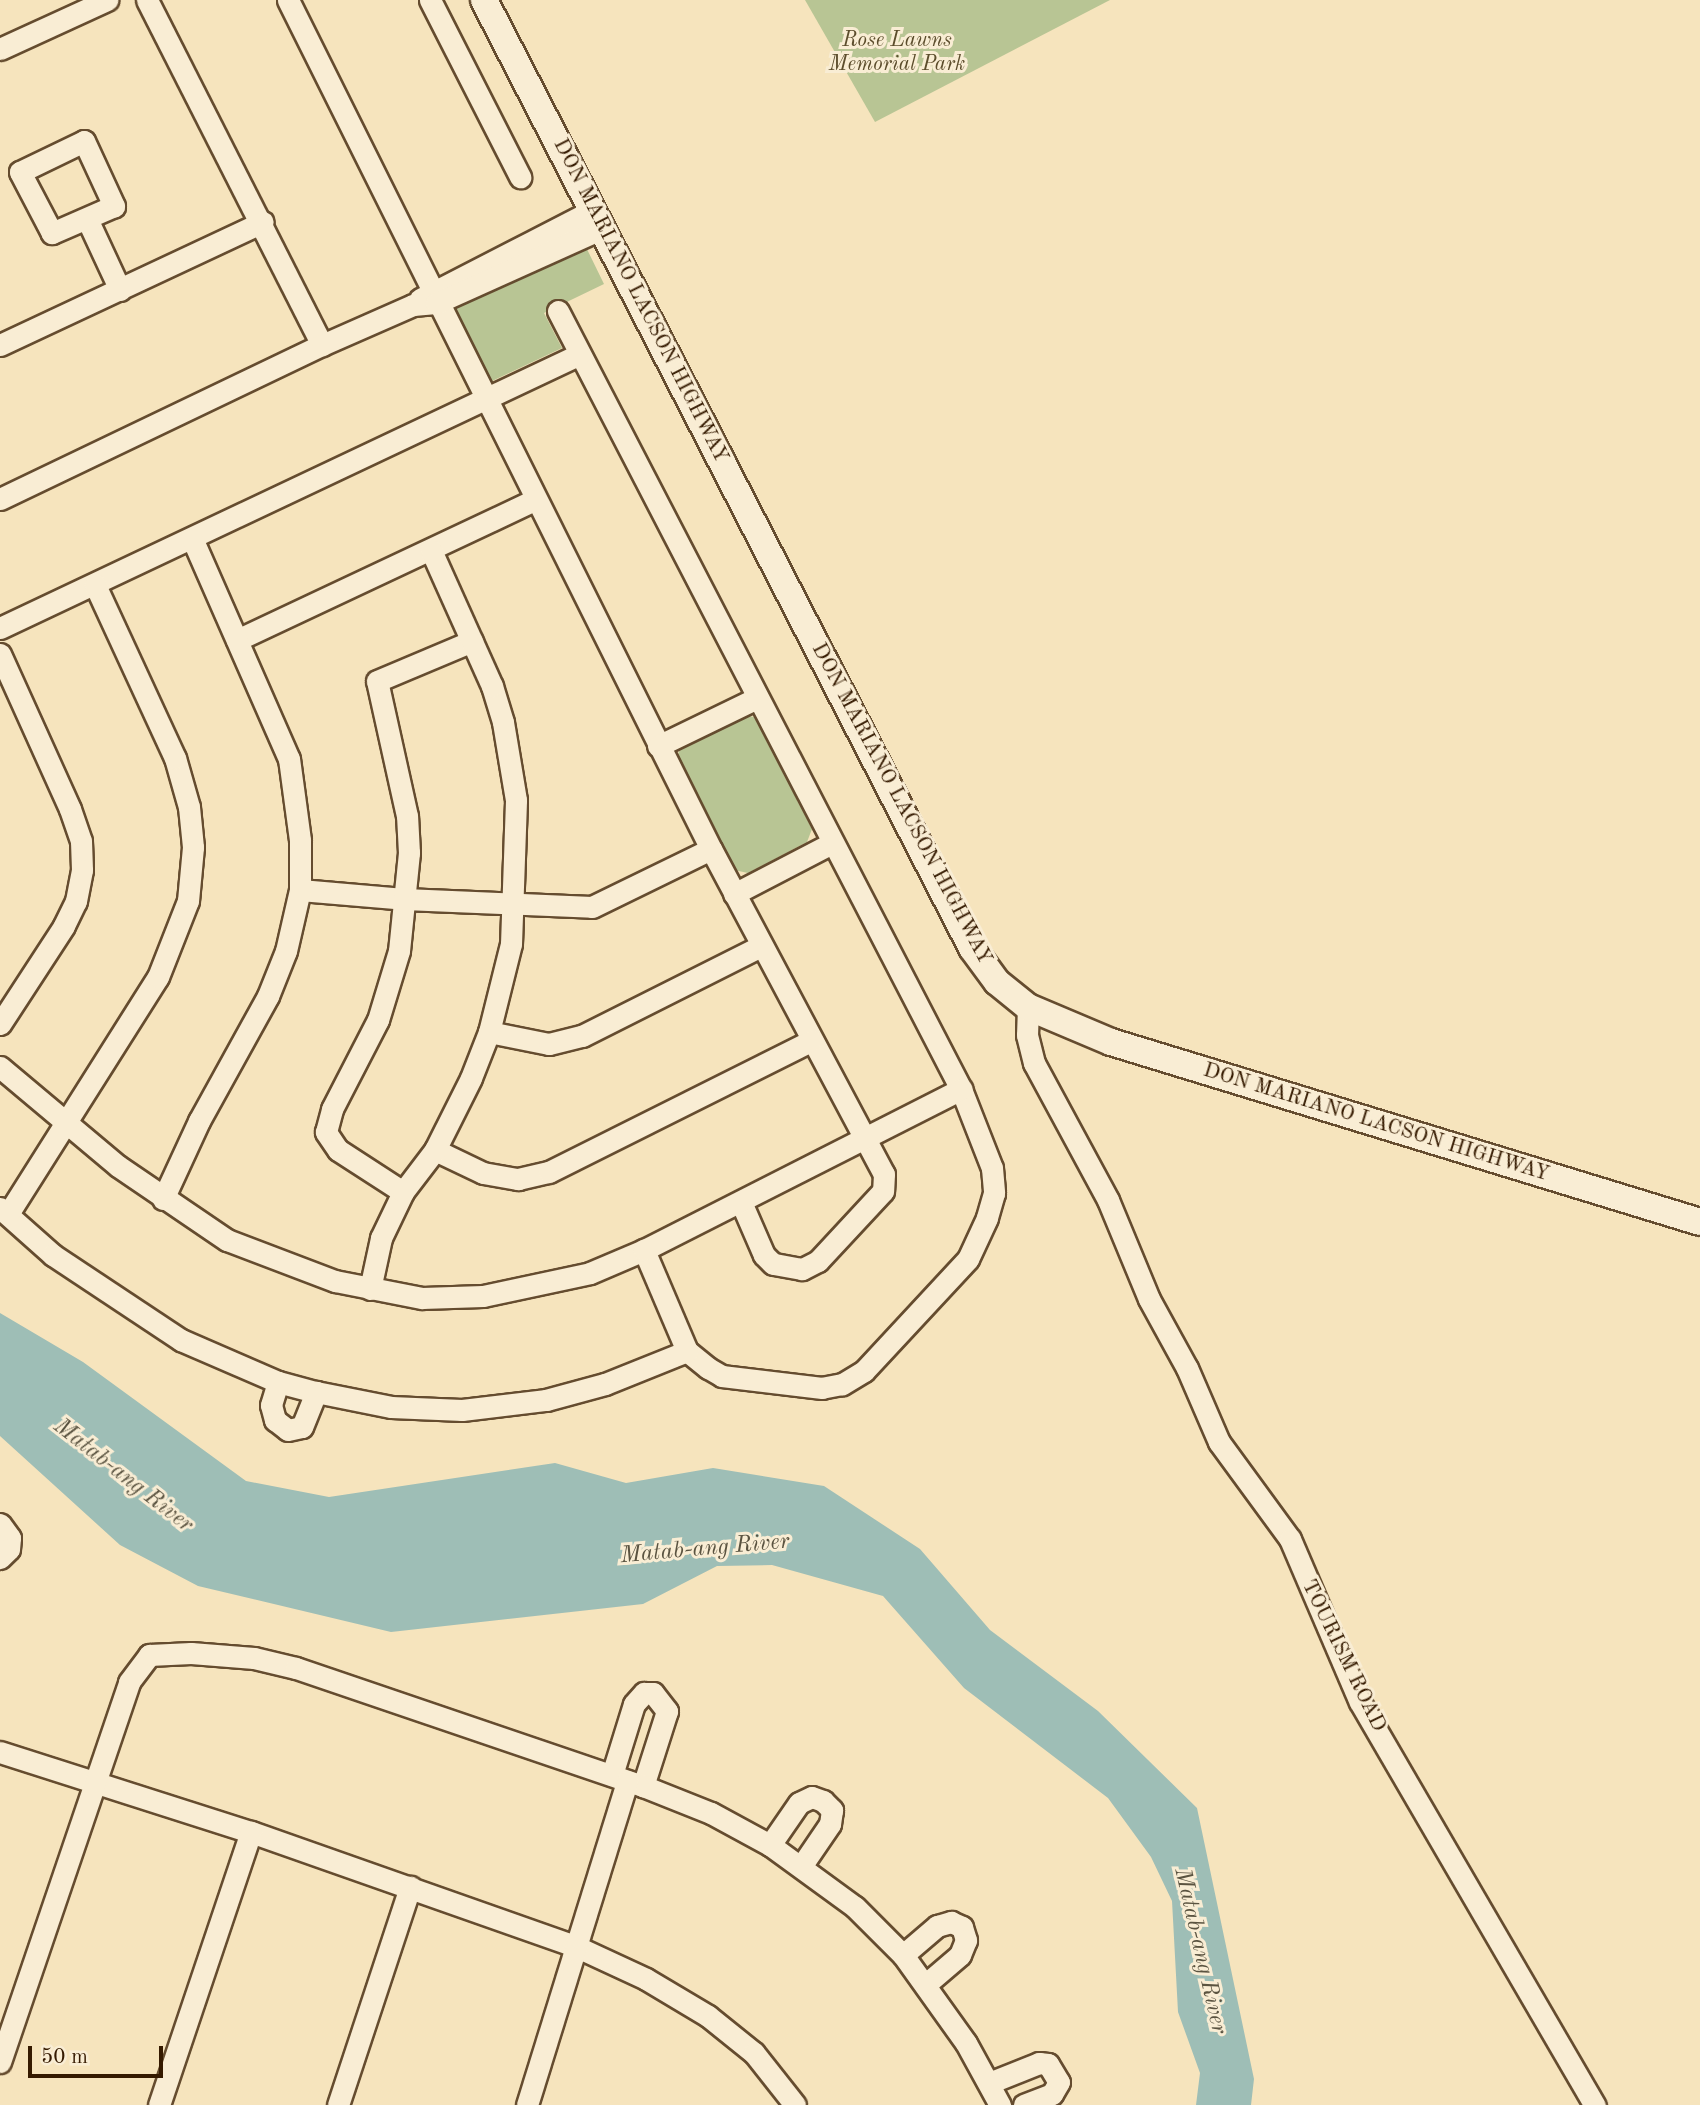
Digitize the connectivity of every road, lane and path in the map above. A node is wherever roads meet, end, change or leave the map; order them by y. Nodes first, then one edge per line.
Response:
1 (107, 0) edge
2 (147, 0) edge
3 (288, 0) edge
4 (430, 0) edge
5 (484, 0) edge
6 (0, 49) edge
7 (520, 177) dead end
8 (88, 221) junction
9 (262, 222) junction
10 (587, 224) junction
11 (120, 290) junction
12 (433, 297) junction
13 (558, 312) dead end
14 (0, 345) edge
15 (322, 345) junction
16 (580, 354) junction
17 (484, 401) junction
18 (0, 499) edge
19 (534, 500) junction
20 (193, 540) junction
21 (431, 550) junction
22 (95, 585) junction
23 (0, 628) edge
24 (237, 640) junction
25 (472, 641) junction
26 (0, 654) edge
27 (757, 698) junction
28 (658, 746) junction
29 (832, 843) junction
30 (710, 849) junction
31 (300, 890) junction
32 (734, 894) junction
33 (404, 900) junction
34 (514, 904) junction
35 (761, 946) junction
36 (1028, 1007) junction
37 (0, 1024) edge
38 (489, 1032) junction
39 (811, 1041) junction
40 (0, 1067) edge
41 (961, 1089) junction
42 (66, 1121) junction
43 (866, 1136) junction
44 (435, 1150) junction
45 (403, 1192) junction
46 (163, 1199) junction
47 (741, 1202) junction
48 (4, 1211) edge
49 (1700, 1222) edge
50 (644, 1250) junction
51 (370, 1289) junction
52 (687, 1351) junction
53 (278, 1382) junction
54 (316, 1392) junction
55 (0, 1524) edge
56 (0, 1558) edge
57 (0, 1752) edge
58 (627, 1781) junction
59 (93, 1782) junction
60 (251, 1832) junction
61 (770, 1845) junction
62 (802, 1865) junction
63 (410, 1887) junction
64 (575, 1946) junction
65 (903, 1955) junction
66 (926, 1984) junction
67 (0, 2062) edge
68 (989, 2082) junction
69 (159, 2105) edge
70 (338, 2105) edge
71 (527, 2105) edge
72 (795, 2105) edge
73 (1000, 2105) edge
74 (1024, 2105) edge
75 (1595, 2105) edge

1 - 6 street
2 - 9 street
3 - 12 street
4 - 7 street
5 - 10 street, DON MARIANO LACSON HIGHWAY
8 - 8 street
8 - 11 street
9 - 11 street
9 - 15 street
10 - 12 street
10 - 36 street, DON MARIANO LACSON HIGHWAY
11 - 14 street
12 - 15 street
12 - 17 street
13 - 16 street
15 - 18 street
16 - 17 street
16 - 27 street
17 - 19 street
17 - 20 street
19 - 21 street
19 - 28 street
20 - 22 street
20 - 24 street
21 - 24 street
21 - 25 street
22 - 23 street
22 - 42 street
24 - 31 street
25 - 33 street
25 - 34 street
26 - 37 street
27 - 28 street
27 - 29 street
28 - 30 street
29 - 32 street
29 - 41 street
30 - 32 street
30 - 34 street
31 - 33 street
31 - 46 street
32 - 35 street
33 - 34 street
33 - 45 street
34 - 38 street
35 - 38 street
35 - 39 street
36 - 49 street, DON MARIANO LACSON HIGHWAY
36 - 75 street, TOURISM ROAD
38 - 44 street
39 - 43 street
39 - 44 street
40 - 42 street
41 - 43 street
41 - 52 street
42 - 46 street
42 - 48 street
43 - 47 street
43 - 47 street
44 - 45 street
45 - 51 street
46 - 51 street
47 - 50 street
48 - 53 street
50 - 51 street
50 - 52 street
52 - 54 street
53 - 54 street
53 - 54 street
55 - 56 street
57 - 59 street
58 - 59 street
58 - 61 street
58 - 64 street
59 - 60 street
59 - 67 street
60 - 63 street
60 - 69 street
61 - 62 street
61 - 62 street
62 - 65 street
63 - 64 street
63 - 70 street
64 - 71 street
64 - 72 street
65 - 66 street
65 - 66 street
66 - 68 street
68 - 73 street
68 - 74 street

